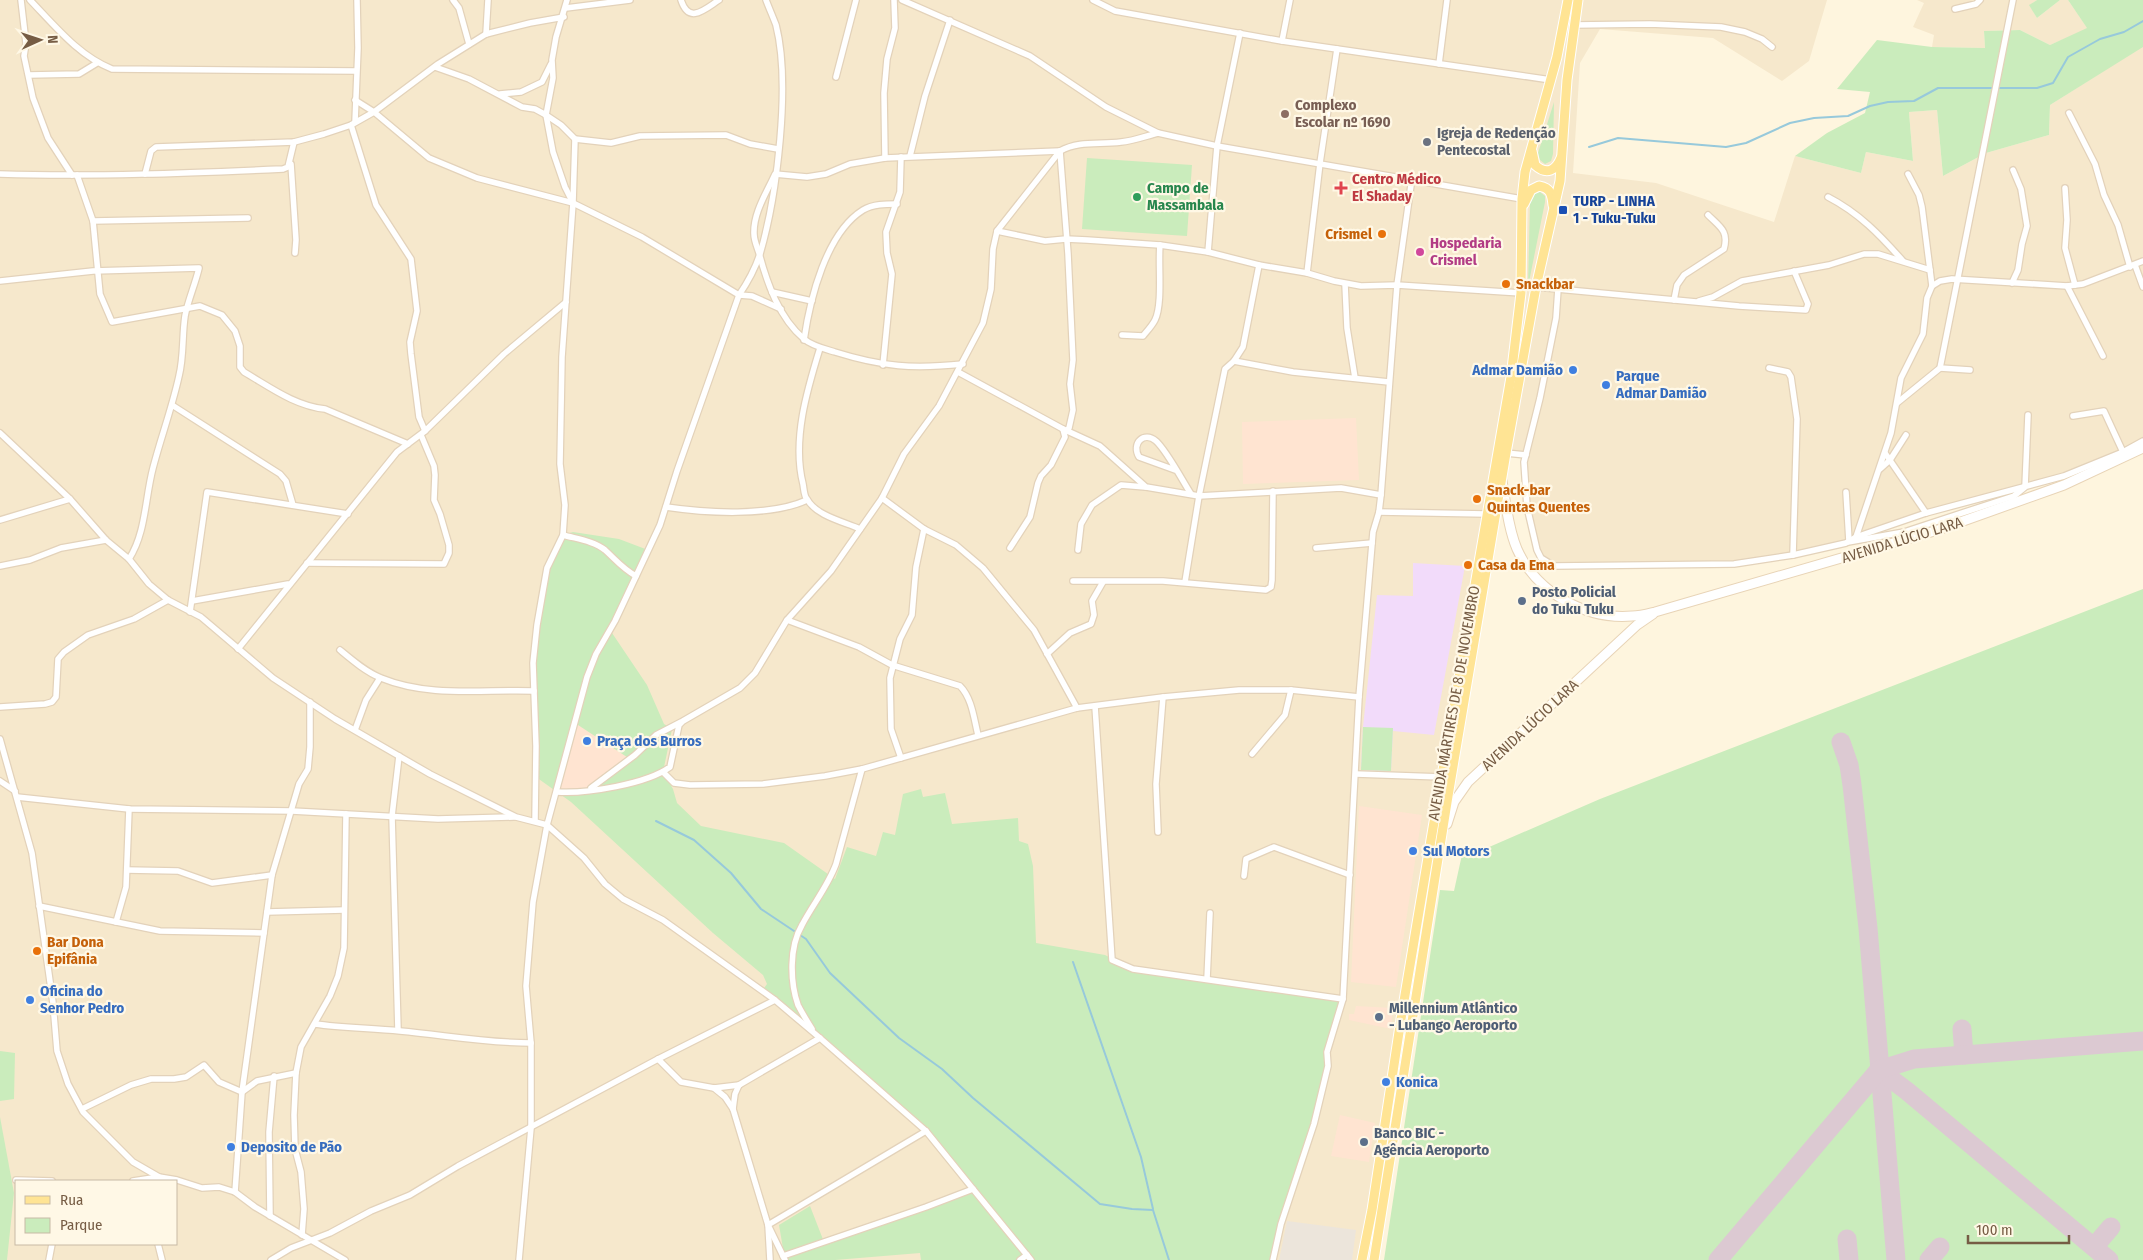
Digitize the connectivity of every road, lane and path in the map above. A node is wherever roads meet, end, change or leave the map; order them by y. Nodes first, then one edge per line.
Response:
1 (21, 0) edge
2 (30, 0) edge
3 (357, 0) edge
4 (453, 0) edge
5 (488, 0) edge
6 (567, 0) edge
7 (630, 0) edge
8 (681, 0) edge
9 (719, 0) edge
10 (766, 0) edge
11 (856, 0) edge
12 (894, 0) edge
13 (902, 0) edge
14 (1093, 0) edge
15 (1290, 0) edge
16 (1446, 0) edge
17 (1568, 0) edge
18 (1578, 0) edge
19 (1980, 0) edge
20 (2013, 0) edge
21 (566, 8) junction
22 (1955, 9) dead end
23 (564, 17) junction
24 (950, 20) junction
25 (1574, 25) junction
26 (1240, 32) junction
27 (486, 34) junction
28 (1282, 40) junction
29 (469, 44) junction
30 (1772, 48) dead end
31 (1337, 49) junction
32 (552, 60) junction
33 (97, 63) junction
34 (1439, 64) junction
35 (434, 67) junction
36 (356, 71) junction
37 (29, 75) junction
38 (836, 76) dead end
39 (1551, 80) junction
40 (500, 94) junction
41 (355, 100) junction
42 (374, 112) junction
43 (2069, 113) dead end
44 (546, 115) junction
45 (353, 123) junction
46 (1158, 133) junction
47 (574, 140) junction
48 (294, 142) junction
49 (1217, 146) junction
50 (1532, 146) junction
51 (778, 150) junction
52 (1060, 151) junction
53 (910, 156) junction
54 (1562, 156) junction
55 (901, 157) junction
56 (885, 158) junction
57 (291, 162) junction
58 (1320, 163) junction
59 (2013, 170) dead end
60 (0, 174) edge
61 (145, 174) junction
62 (775, 174) junction
63 (1908, 174) dead end
64 (74, 175) junction
65 (1412, 178) junction
66 (2065, 188) dead end
67 (1828, 197) dead end
68 (1522, 199) junction
69 (573, 203) junction
70 (897, 204) junction
71 (1522, 210) junction
72 (1554, 210) junction
73 (1708, 215) dead end
74 (248, 218) dead end
75 (93, 221) junction
76 (997, 231) junction
77 (1066, 239) junction
78 (1160, 245) junction
79 (1208, 252) junction
80 (294, 253) dead end
81 (760, 255) junction
82 (1903, 261) junction
83 (2143, 261) edge
84 (1258, 265) junction
85 (2132, 266) junction
86 (1930, 270) junction
87 (97, 271) junction
88 (1794, 271) junction
89 (1307, 273) junction
90 (1957, 280) junction
91 (0, 281) edge
92 (2012, 283) junction
93 (1345, 284) junction
94 (1397, 284) junction
95 (2075, 285) junction
96 (1932, 286) junction
97 (2068, 286) junction
98 (1536, 287) junction
99 (2143, 287) edge
100 (1558, 289) junction
101 (772, 292) junction
102 (1521, 293) junction
103 (739, 295) junction
104 (1674, 300) junction
105 (812, 301) junction
106 (566, 302) junction
107 (1697, 302) junction
108 (187, 308) junction
109 (781, 309) junction
110 (807, 320) junction
111 (797, 331) junction
112 (1122, 336) dead end
113 (804, 340) junction
114 (820, 348) junction
115 (2103, 356) dead end
116 (1234, 361) junction
117 (963, 364) junction
118 (883, 365) junction
119 (1770, 368) dead end
120 (1940, 368) junction
121 (1970, 370) dead end
122 (958, 372) junction
123 (1355, 378) junction
124 (1389, 382) junction
125 (1897, 403) junction
126 (172, 406) junction
127 (2028, 414) dead end
128 (2073, 416) dead end
129 (1065, 429) junction
130 (0, 433) edge
131 (423, 433) junction
132 (1906, 436) dead end
133 (2143, 441) edge
134 (408, 444) junction
135 (2143, 448) edge
136 (2123, 452) junction
137 (1506, 453) junction
138 (1885, 453) junction
139 (1526, 455) junction
140 (1890, 460) junction
141 (1879, 469) junction
142 (1175, 470) junction
143 (1502, 480) junction
144 (1146, 487) junction
145 (2025, 487) junction
146 (1273, 491) junction
147 (1846, 492) dead end
148 (1191, 494) junction
149 (1381, 495) junction
150 (1199, 496) junction
151 (882, 498) junction
152 (70, 499) junction
153 (807, 500) junction
154 (294, 505) junction
155 (666, 507) junction
156 (1379, 512) junction
157 (1926, 513) junction
158 (348, 514) junction
159 (1486, 514) junction
160 (0, 520) edge
161 (860, 529) junction
162 (924, 529) junction
163 (564, 535) junction
164 (1856, 537) junction
165 (106, 540) junction
166 (1847, 542) junction
167 (1372, 543) junction
168 (1010, 548) dead end
169 (1316, 548) dead end
170 (1078, 550) dead end
171 (1793, 555) junction
172 (129, 559) junction
173 (307, 563) junction
174 (0, 566) edge
175 (636, 576) junction
176 (1073, 581) dead end
177 (1103, 582) junction
178 (1184, 582) junction
179 (288, 584) junction
180 (168, 600) junction
181 (192, 601) junction
182 (190, 612) junction
183 (1655, 612) junction
184 (787, 620) junction
185 (238, 648) junction
186 (340, 650) dead end
187 (1047, 654) junction
188 (892, 665) junction
189 (380, 678) junction
190 (1290, 690) junction
191 (534, 691) junction
192 (1164, 697) junction
193 (1359, 697) junction
194 (310, 702) junction
195 (1095, 706) junction
196 (0, 707) edge
197 (1077, 708) junction
198 (683, 721) junction
199 (355, 730) junction
200 (978, 735) junction
201 (0, 739) edge
202 (1252, 754) dead end
203 (399, 756) junction
204 (901, 758) junction
205 (862, 769) junction
206 (663, 772) junction
207 (1356, 774) junction
208 (1442, 777) junction
209 (0, 781) edge
210 (589, 790) junction
211 (557, 792) junction
212 (16, 794) junction
213 (129, 809) junction
214 (292, 811) junction
215 (346, 814) junction
216 (392, 816) junction
217 (516, 817) junction
218 (536, 821) junction
219 (547, 825) junction
220 (1158, 832) dead end
221 (1438, 859) junction
222 (127, 870) junction
223 (272, 875) junction
224 (1350, 875) junction
225 (1244, 876) dead end
226 (39, 906) junction
227 (344, 910) junction
228 (267, 912) junction
229 (1210, 913) dead end
230 (116, 922) junction
231 (264, 933) junction
232 (1207, 979) junction
233 (1343, 999) junction
234 (774, 1000) junction
235 (315, 1024) junction
236 (398, 1030) junction
237 (814, 1033) junction
238 (820, 1038) junction
239 (531, 1043) junction
240 (658, 1059) junction
241 (296, 1073) junction
242 (274, 1076) junction
243 (739, 1085) junction
244 (714, 1088) junction
245 (242, 1092) junction
246 (82, 1109) junction
247 (733, 1110) junction
248 (531, 1128) junction
249 (926, 1131) junction
250 (159, 1177) junction
251 (148, 1180) edge
252 (973, 1188) junction
253 (236, 1192) junction
254 (270, 1216) junction
255 (768, 1225) junction
256 (302, 1235) junction
257 (311, 1241) junction
258 (52, 1245) edge
259 (158, 1245) edge
260 (1029, 1257) edge
261 (784, 1258) edge
262 (50, 1260) edge
263 (162, 1260) edge
264 (271, 1260) edge
265 (345, 1260) edge
266 (519, 1260) edge
267 (770, 1260) edge
268 (1020, 1260) edge
269 (1273, 1260) edge
270 (1362, 1260) edge
271 (1374, 1260) edge

1 - 37 street
2 - 33 street
3 - 36 street
4 - 29 street
5 - 27 street
6 - 21 street
7 - 21 street
8 - 9 street
10 - 51 street
11 - 38 street
12 - 56 street
13 - 24 street
14 - 26 street
15 - 28 street
16 - 34 street
17 - 39 main road, AVENIDA MÁRTIRES DE 8 DE NOVEMBRO
18 - 25 main road, AVENIDA MÁRTIRES DE 8 DE NOVEMBRO
19 - 22 street
20 - 90 street
21 - 23 street
23 - 27 street
23 - 32 street
24 - 46 street
24 - 53 street
25 - 30 street
25 - 54 main road, AVENIDA MÁRTIRES DE 8 DE NOVEMBRO
26 - 28 street
26 - 49 street
27 - 29 street
28 - 31 street
29 - 35 street
31 - 34 street
31 - 58 street
32 - 40 street
32 - 44 street
33 - 36 street
33 - 37 street
34 - 39 street
35 - 40 street
35 - 42 street
36 - 41 street
37 - 64 street
39 - 50 main road, AVENIDA MÁRTIRES DE 8 DE NOVEMBRO
40 - 44 street
41 - 42 street
41 - 45 street
42 - 45 street
42 - 69 street
43 - 85 street
44 - 47 street
44 - 69 street
45 - 48 street
45 - 131 street
46 - 49 street
46 - 52 street
47 - 51 street
47 - 69 street
48 - 57 street
48 - 61 street
49 - 58 street
49 - 79 street
50 - 54 main road
50 - 68 main road, AVENIDA MÁRTIRES DE 8 DE NOVEMBRO
51 - 62 street
52 - 53 street
52 - 76 street
52 - 77 street
53 - 55 street
54 - 72 main road, AVENIDA MÁRTIRES DE 8 DE NOVEMBRO
55 - 56 street
55 - 70 street
56 - 62 street
57 - 61 street
57 - 80 street
58 - 65 street
58 - 89 street
59 - 92 street
60 - 64 street
61 - 64 street
62 - 81 street
62 - 81 street
63 - 86 street
64 - 75 street
65 - 68 street
65 - 94 street
66 - 95 street
67 - 82 street
68 - 71 main road, AVENIDA MÁRTIRES DE 8 DE NOVEMBRO
69 - 103 street
69 - 106 street
70 - 105 street
70 - 118 street
71 - 72 main road
71 - 102 main road, AVENIDA MÁRTIRES DE 8 DE NOVEMBRO
72 - 98 main road, AVENIDA MÁRTIRES DE 8 DE NOVEMBRO
73 - 104 street
74 - 75 street
75 - 87 street
76 - 77 street
76 - 117 street
77 - 78 street
77 - 129 street
78 - 79 street
78 - 112 street
79 - 84 street
81 - 101 street
81 - 103 street
82 - 86 street
82 - 88 street
83 - 85 street
84 - 89 street
84 - 116 street
85 - 95 street
85 - 99 street
86 - 96 street
87 - 91 street
87 - 108 street
87 - 108 street
88 - 107 street
88 - 107 street
89 - 93 street
90 - 92 street
90 - 96 street
90 - 120 street
92 - 97 street
93 - 94 street
93 - 123 street
94 - 102 street
94 - 124 street
95 - 97 street
96 - 125 street
97 - 115 street
98 - 100 street
98 - 137 main road, AVENIDA MÁRTIRES DE 8 DE NOVEMBRO
100 - 104 street
100 - 139 street
101 - 105 street
101 - 109 street
102 - 159 main road, AVENIDA MÁRTIRES DE 8 DE NOVEMBRO
103 - 109 street
103 - 155 street
104 - 107 street
105 - 110 street
106 - 131 street
106 - 163 street
108 - 126 street
108 - 134 street
109 - 111 street
110 - 111 street
110 - 113 street
111 - 113 street
113 - 114 street
114 - 118 street
114 - 153 street
116 - 123 street
116 - 150 street
117 - 118 street
117 - 122 street
119 - 171 street
120 - 121 street
120 - 125 street
122 - 129 street
122 - 151 street
123 - 124 street
124 - 149 street
125 - 138 street
126 - 154 street
126 - 172 street
127 - 145 street
128 - 136 street
129 - 144 street
129 - 168 street
130 - 152 street
131 - 134 street
131 - 173 street
132 - 140 street
133 - 136 street
134 - 158 street
135 - 183 main road, AVENIDA LÚCIO LARA
136 - 145 street
137 - 139 street
137 - 143 main road, AVENIDA MÁRTIRES DE 8 DE NOVEMBRO
138 - 140 street
138 - 141 street
139 - 171 street
140 - 141 street
140 - 157 street
141 - 164 street
142 - 142 street
142 - 148 street
143 - 183 main road, AVENIDA LÚCIO LARA
143 - 221 main road, AVENIDA MÁRTIRES DE 8 DE NOVEMBRO
144 - 148 street
144 - 170 street
145 - 157 street
145 - 166 street
146 - 149 street
146 - 150 street
146 - 178 street
147 - 166 street
148 - 150 street
149 - 156 street
150 - 178 street
151 - 161 street
151 - 162 street
152 - 160 street
152 - 165 street
153 - 155 street
153 - 161 street
154 - 158 street
154 - 181 street
155 - 175 street
156 - 159 street
156 - 167 street
157 - 164 street
158 - 173 street
159 - 208 main road, AVENIDA MÁRTIRES DE 8 DE NOVEMBRO
161 - 184 street
162 - 187 street
162 - 188 street
163 - 175 street
163 - 191 street
164 - 166 street
165 - 172 street
165 - 174 street
166 - 171 street
167 - 169 street
167 - 193 street
172 - 180 street
173 - 179 street
175 - 211 street
176 - 177 street
177 - 178 street
177 - 187 street
179 - 181 street
179 - 185 street
180 - 182 street
180 - 196 street
181 - 182 street
182 - 185 street
183 - 221 main road, AVENIDA LÚCIO LARA
184 - 188 street
184 - 198 street
185 - 194 street
186 - 189 street
187 - 197 street
188 - 200 street
188 - 204 street
189 - 191 street
189 - 199 street
190 - 192 street
190 - 193 street
190 - 202 street
191 - 218 street
192 - 195 street
192 - 220 street
193 - 207 street
194 - 199 street
194 - 214 street
195 - 197 street
195 - 232 street
197 - 200 street
198 - 206 street
198 - 210 street
199 - 203 street
200 - 204 street
201 - 212 street
203 - 216 street
203 - 217 street
204 - 205 street
205 - 206 street
205 - 237 street
206 - 210 street
207 - 208 street
207 - 224 street
208 - 270 main road, AVENIDA MÁRTIRES DE 8 DE NOVEMBRO
209 - 212 street
210 - 211 street
211 - 219 street
212 - 213 street
212 - 226 street
213 - 214 street
213 - 222 street
214 - 215 street
214 - 223 street
215 - 216 street
215 - 227 street
216 - 217 street
216 - 236 street
217 - 218 street
218 - 219 street
219 - 234 street
219 - 239 street
221 - 271 main road, AVENIDA MÁRTIRES DE 8 DE NOVEMBRO
222 - 223 street
222 - 230 street
223 - 228 street
224 - 225 street
224 - 233 street
226 - 230 street
226 - 246 street
227 - 228 street
227 - 235 street
228 - 231 street
229 - 232 street
230 - 231 street
231 - 245 street
232 - 233 street
233 - 269 street
234 - 237 street
234 - 240 street
235 - 236 street
235 - 241 street
236 - 239 street
237 - 238 street
238 - 243 street
238 - 249 street
239 - 248 street
240 - 244 street
240 - 248 street
241 - 242 street
241 - 256 street
242 - 245 street
242 - 254 street
243 - 244 street
243 - 247 street
244 - 247 street
245 - 246 street
245 - 253 street
246 - 250 street
247 - 255 street
248 - 257 street
248 - 266 street
249 - 252 street
249 - 255 street
250 - 251 street
250 - 253 street
252 - 260 street
252 - 261 street
253 - 254 street
254 - 256 street
255 - 261 street
255 - 267 street
256 - 257 street
257 - 264 street
257 - 265 street
258 - 262 street
259 - 263 street
260 - 268 street

